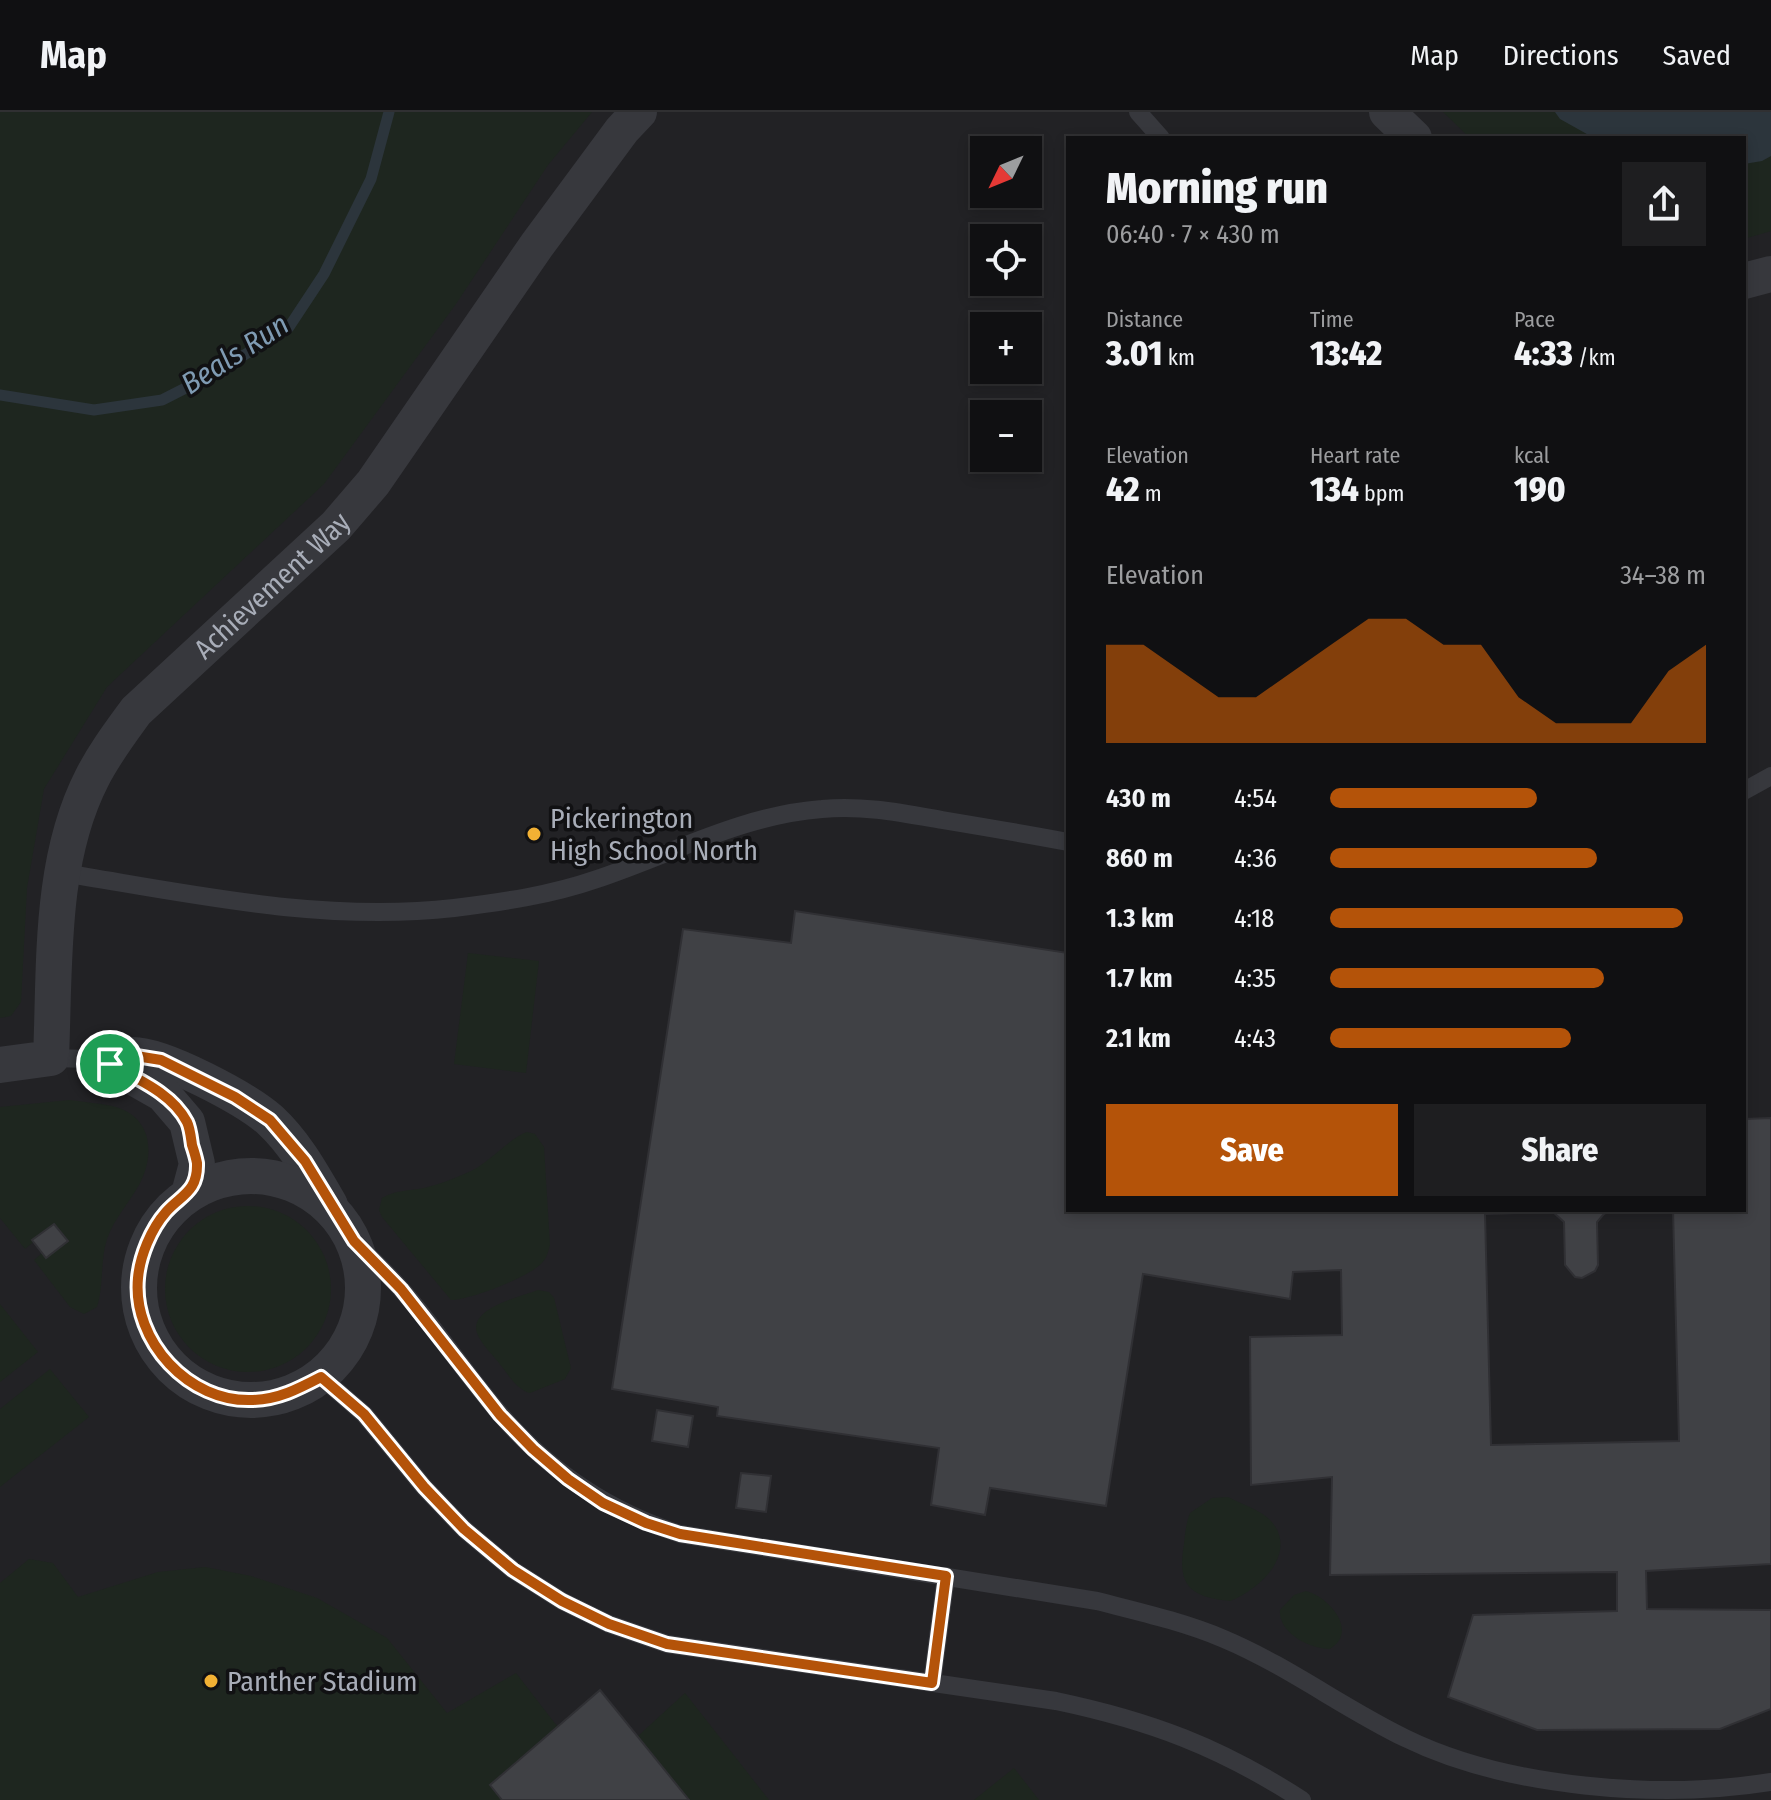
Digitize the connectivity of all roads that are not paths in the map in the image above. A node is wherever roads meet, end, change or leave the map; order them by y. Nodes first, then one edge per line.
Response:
1 (639, 112) edge
2 (1138, 112) edge
3 (1387, 112) edge
4 (1159, 136) edge
5 (1412, 136) edge
6 (1771, 274) edge
7 (1746, 280) edge
8 (1771, 776) edge
9 (1746, 790) edge
10 (1066, 842) edge
11 (63, 873) junction
12 (51, 1058) junction
13 (110, 1064) junction
14 (0, 1065) edge
15 (189, 1194) junction
16 (332, 1210) junction
17 (354, 1241) junction
18 (321, 1377) junction
19 (946, 1576) junction
20 (932, 1683) junction
21 (1771, 1782) edge
22 (1302, 1800) edge

1 - 11 street, Achievement Way
2 - 4 lane
3 - 5 street
6 - 7 street
8 - 9 lane
10 - 11 lane
11 - 12 street, Achievement Way
12 - 13 lane
12 - 14 street
13 - 15 street
13 - 16 street
15 - 16 street
15 - 18 street
16 - 17 street
17 - 18 street
17 - 19 lane
18 - 20 lane
19 - 20 lane
19 - 21 lane
20 - 22 lane

